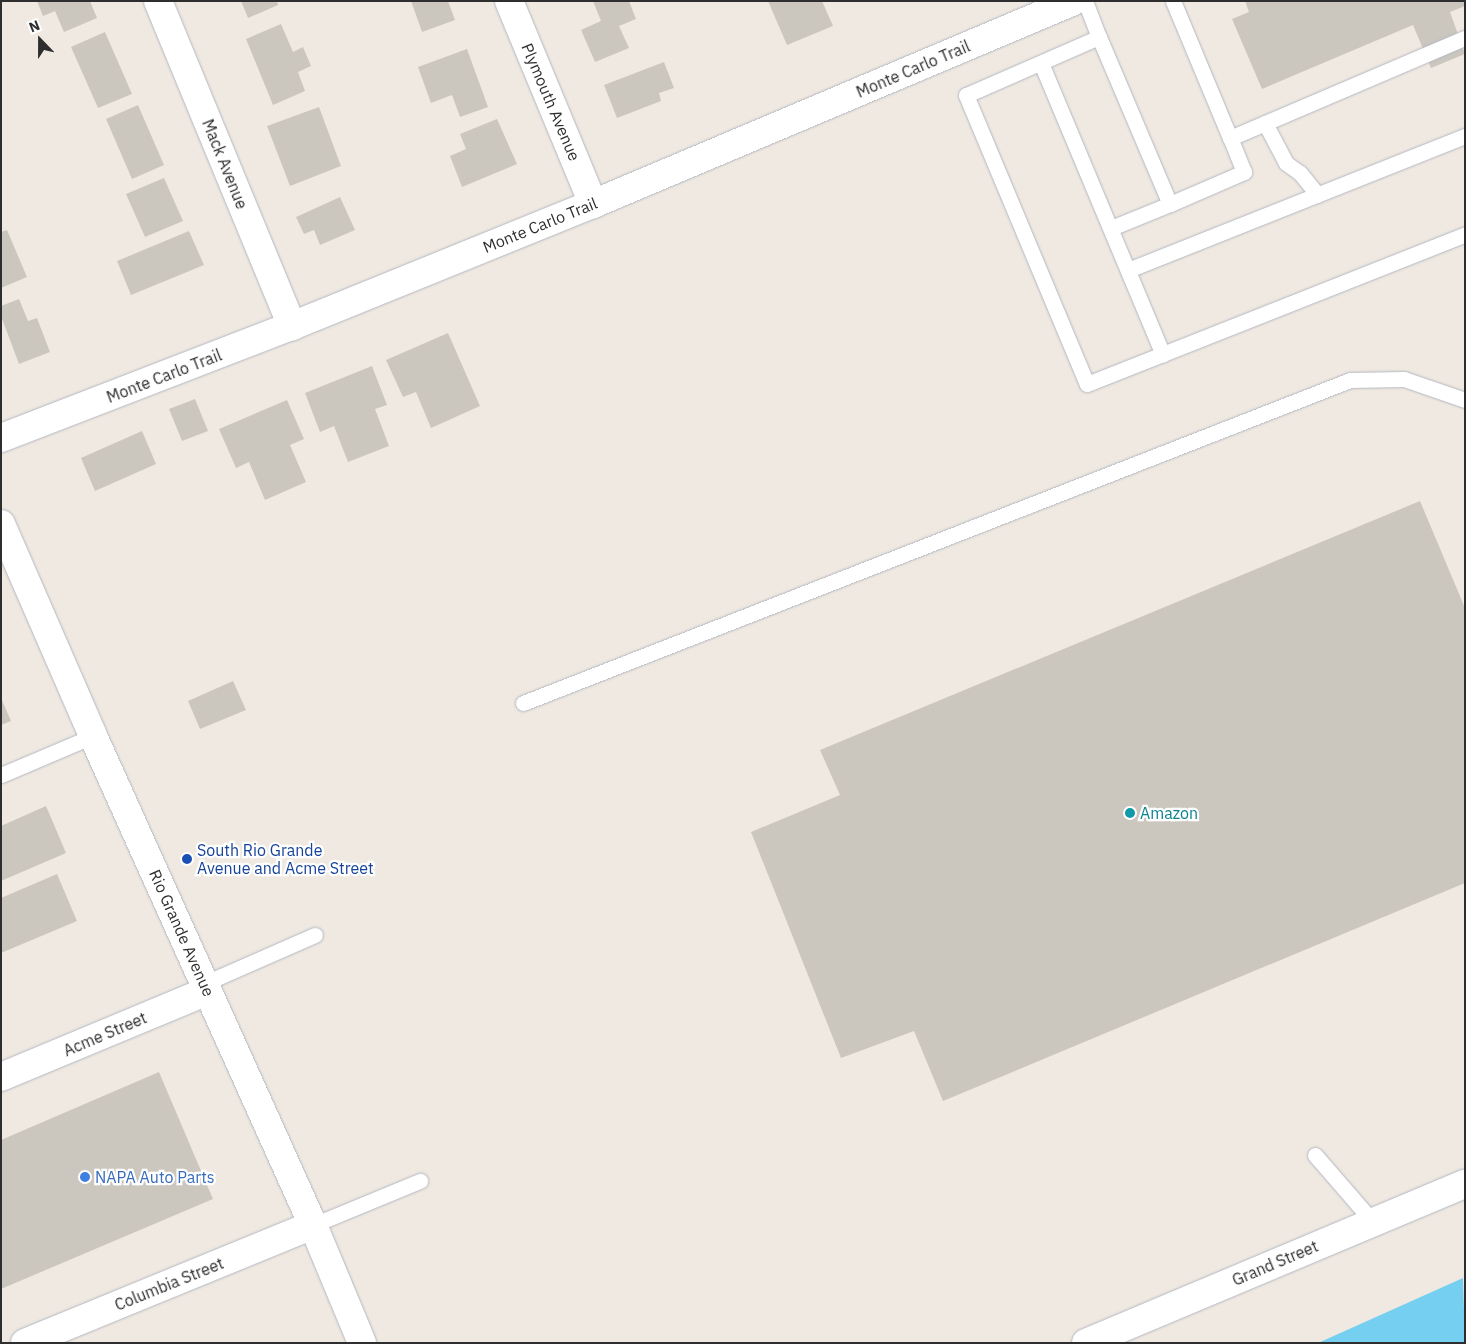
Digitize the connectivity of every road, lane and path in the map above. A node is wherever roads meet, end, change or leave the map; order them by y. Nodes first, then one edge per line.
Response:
1 (158, 1) edge
2 (509, 1) edge
3 (1074, 1) edge
4 (1085, 1) edge
5 (1173, 1) edge
6 (1099, 37) junction
7 (1465, 38) edge
8 (1041, 63) junction
9 (1266, 123) junction
10 (1465, 136) edge
11 (1230, 138) junction
12 (1318, 194) junction
13 (593, 204) junction
14 (1170, 204) junction
15 (1111, 228) junction
16 (1465, 234) edge
17 (1128, 270) junction
18 (292, 326) junction
19 (1163, 354) junction
20 (1465, 400) edge
21 (1, 438) edge
22 (1, 524) edge
23 (523, 703) dead end
24 (92, 736) junction
25 (1, 775) edge
26 (315, 935) dead end
27 (206, 987) junction
28 (1, 1077) edge
29 (1314, 1154) dead end
30 (420, 1181) dead end
31 (1465, 1184) edge
32 (1373, 1222) junction
33 (313, 1225) junction
34 (25, 1343) edge
35 (362, 1343) edge
36 (1086, 1343) edge

1 - 18 street, Mack Avenue
2 - 13 street, Plymouth Avenue
3 - 13 street, Monte Carlo Trail
4 - 6 lane
5 - 11 lane
6 - 8 lane
6 - 14 lane
7 - 9 lane
8 - 15 lane
8 - 19 lane
9 - 11 lane
9 - 12 lane
10 - 12 lane
11 - 14 lane
12 - 17 lane
13 - 18 street, Monte Carlo Trail
14 - 15 lane
15 - 17 lane
16 - 19 lane
17 - 19 lane
18 - 21 street, Monte Carlo Trail
20 - 23 lane
22 - 24 street, Rio Grande Avenue
24 - 25 lane
24 - 27 street, Rio Grande Avenue
26 - 27 lane
27 - 28 street, Acme Street
27 - 33 street, Rio Grande Avenue
29 - 32 lane
30 - 33 lane
31 - 32 street, Grand Street
32 - 36 street, Grand Street
33 - 34 street, Columbia Street
33 - 35 street, Rio Grande Avenue

